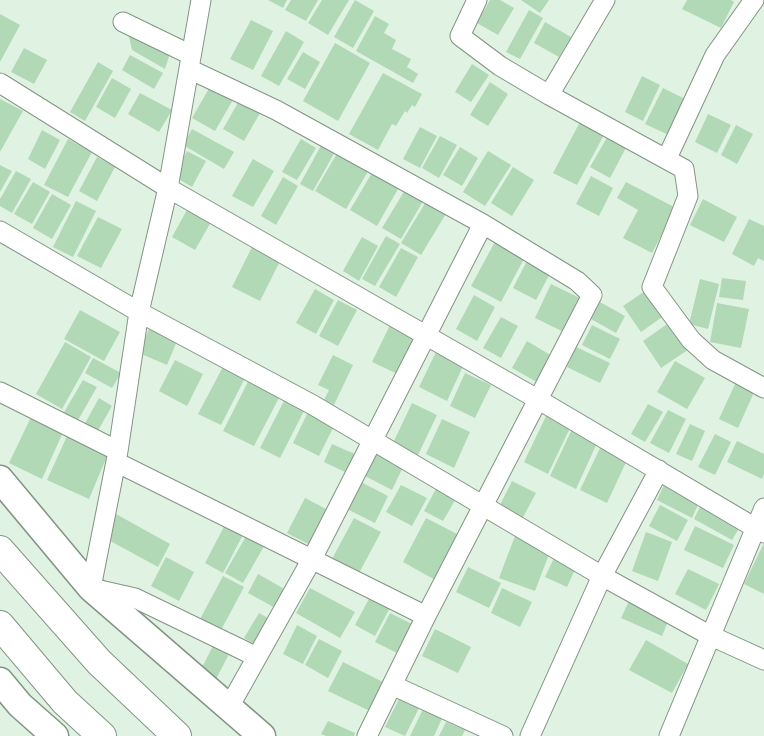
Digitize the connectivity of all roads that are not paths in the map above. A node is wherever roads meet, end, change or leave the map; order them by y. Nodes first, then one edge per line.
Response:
1 (201, 0) edge
2 (477, 0) edge
3 (605, 0) edge
4 (754, 0) edge
5 (123, 22) dead end
6 (190, 62) junction
7 (0, 83) edge
8 (550, 95) junction
9 (666, 158) junction
10 (168, 188) junction
11 (482, 224) junction
12 (0, 231) edge
13 (139, 312) junction
14 (425, 336) junction
15 (764, 388) edge
16 (0, 392) edge
17 (539, 400) junction
18 (371, 441) junction
19 (117, 457) junction
20 (659, 470) junction
21 (0, 479) edge
22 (484, 506) junction
23 (764, 508) edge
24 (760, 531) edge
25 (0, 550) edge
26 (312, 560) junction
27 (602, 576) junction
28 (91, 588) junction
29 (426, 616) junction
30 (0, 626) edge
31 (710, 634) junction
32 (257, 657) junction
33 (764, 660) edge
34 (0, 680) edge
35 (392, 685) junction
36 (229, 707) junction
37 (53, 735) edge
38 (102, 736) edge
39 (177, 736) edge
40 (262, 736) edge
41 (367, 736) edge
42 (503, 736) edge
43 (530, 736) edge
44 (669, 736) edge

1 - 6 street
2 - 8 street
3 - 8 street
4 - 9 street
5 - 6 street
6 - 10 street
6 - 11 street
7 - 10 street
8 - 9 street
9 - 15 street
10 - 13 street
10 - 14 street
11 - 14 street
11 - 17 street
12 - 13 street
13 - 18 street
13 - 19 street
14 - 17 street
14 - 18 street
16 - 19 street
17 - 20 street
17 - 22 street
18 - 22 street
18 - 26 street
19 - 26 street
19 - 28 street
20 - 24 street
20 - 27 street
21 - 28 street
22 - 27 street
22 - 29 street
23 - 24 street
24 - 31 street
25 - 39 highway
26 - 29 street
26 - 32 street
27 - 31 street
27 - 43 street
28 - 32 street
28 - 36 street
29 - 35 street
30 - 38 highway
31 - 33 street
31 - 44 street
32 - 36 street
34 - 37 street
35 - 41 street
35 - 42 street
36 - 40 street

